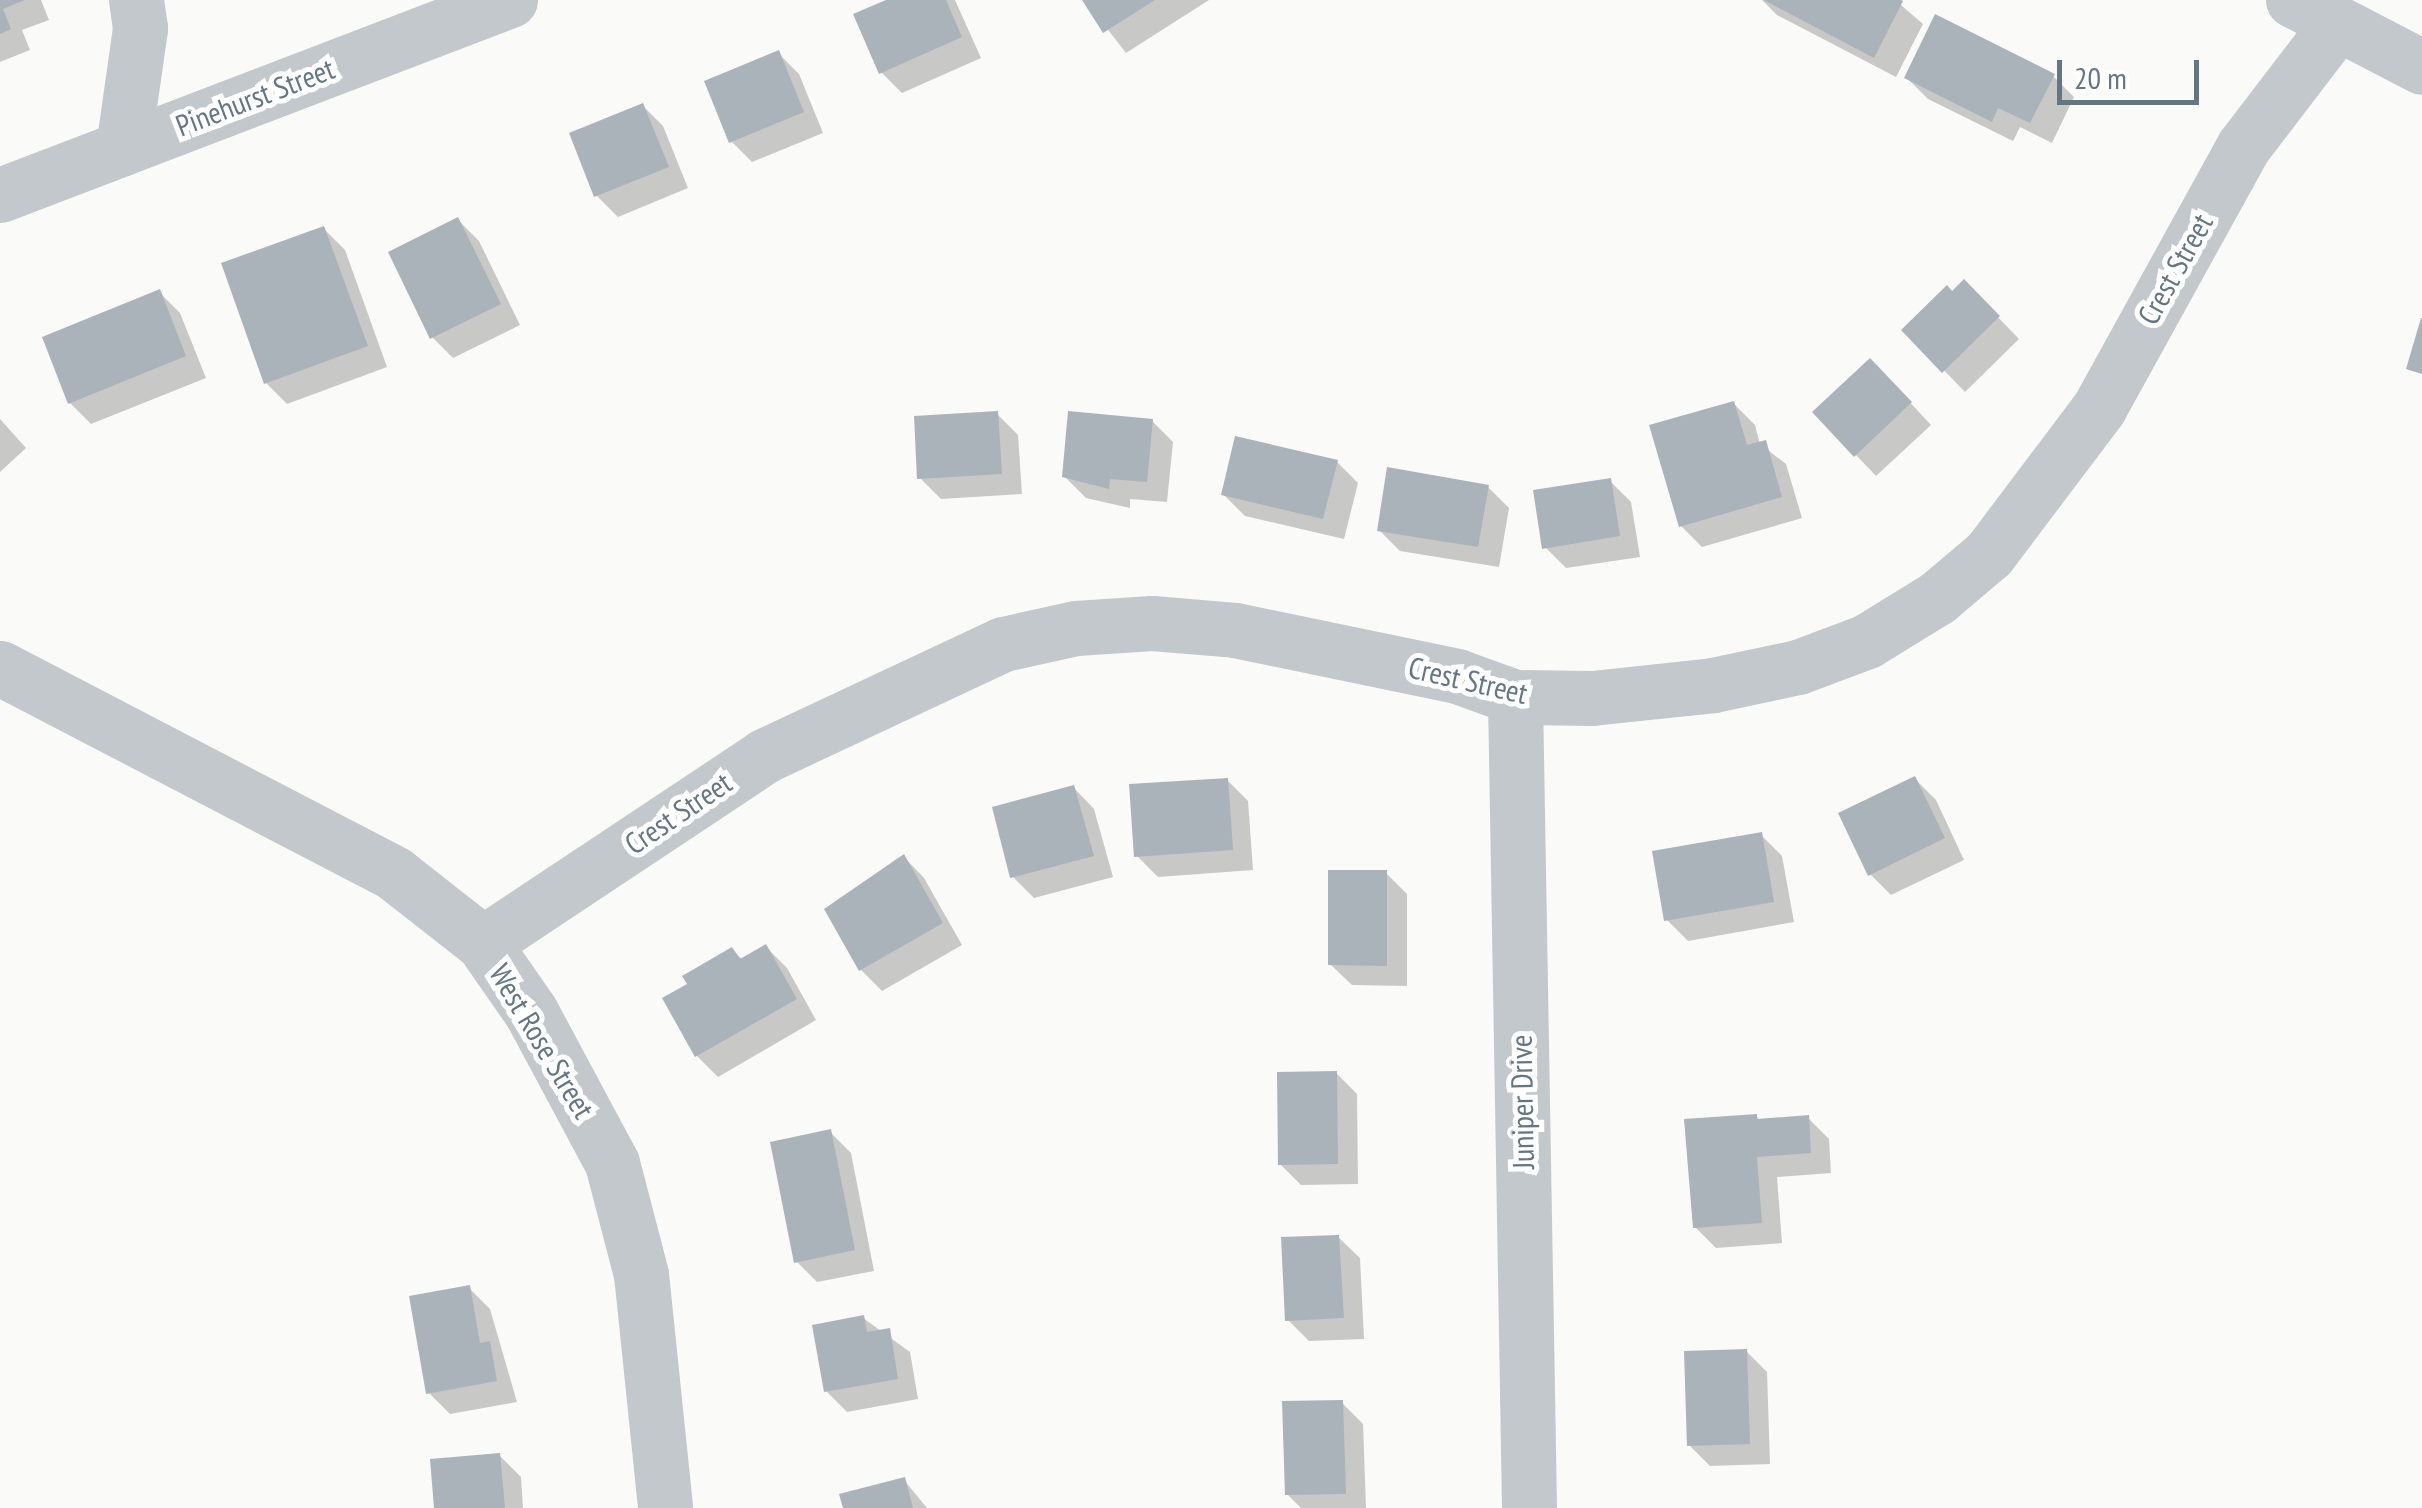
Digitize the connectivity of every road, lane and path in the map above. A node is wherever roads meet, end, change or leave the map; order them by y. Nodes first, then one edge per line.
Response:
1 (136, 0) edge
2 (510, 0) edge
3 (2315, 12) edge
4 (2422, 66) edge
5 (123, 148) junction
6 (0, 195) edge
7 (0, 668) edge
8 (1514, 696) junction
9 (483, 943) junction
10 (665, 1508) edge
11 (1530, 1508) edge

1 - 5 street
2 - 5 street, Pinehurst Street
3 - 4 street
3 - 8 street, Crest Street
5 - 6 street, Pinehurst Street
7 - 9 street, West Rose Street
8 - 9 street, Crest Street
8 - 11 street, Juniper Drive
9 - 10 street, West Rose Street

